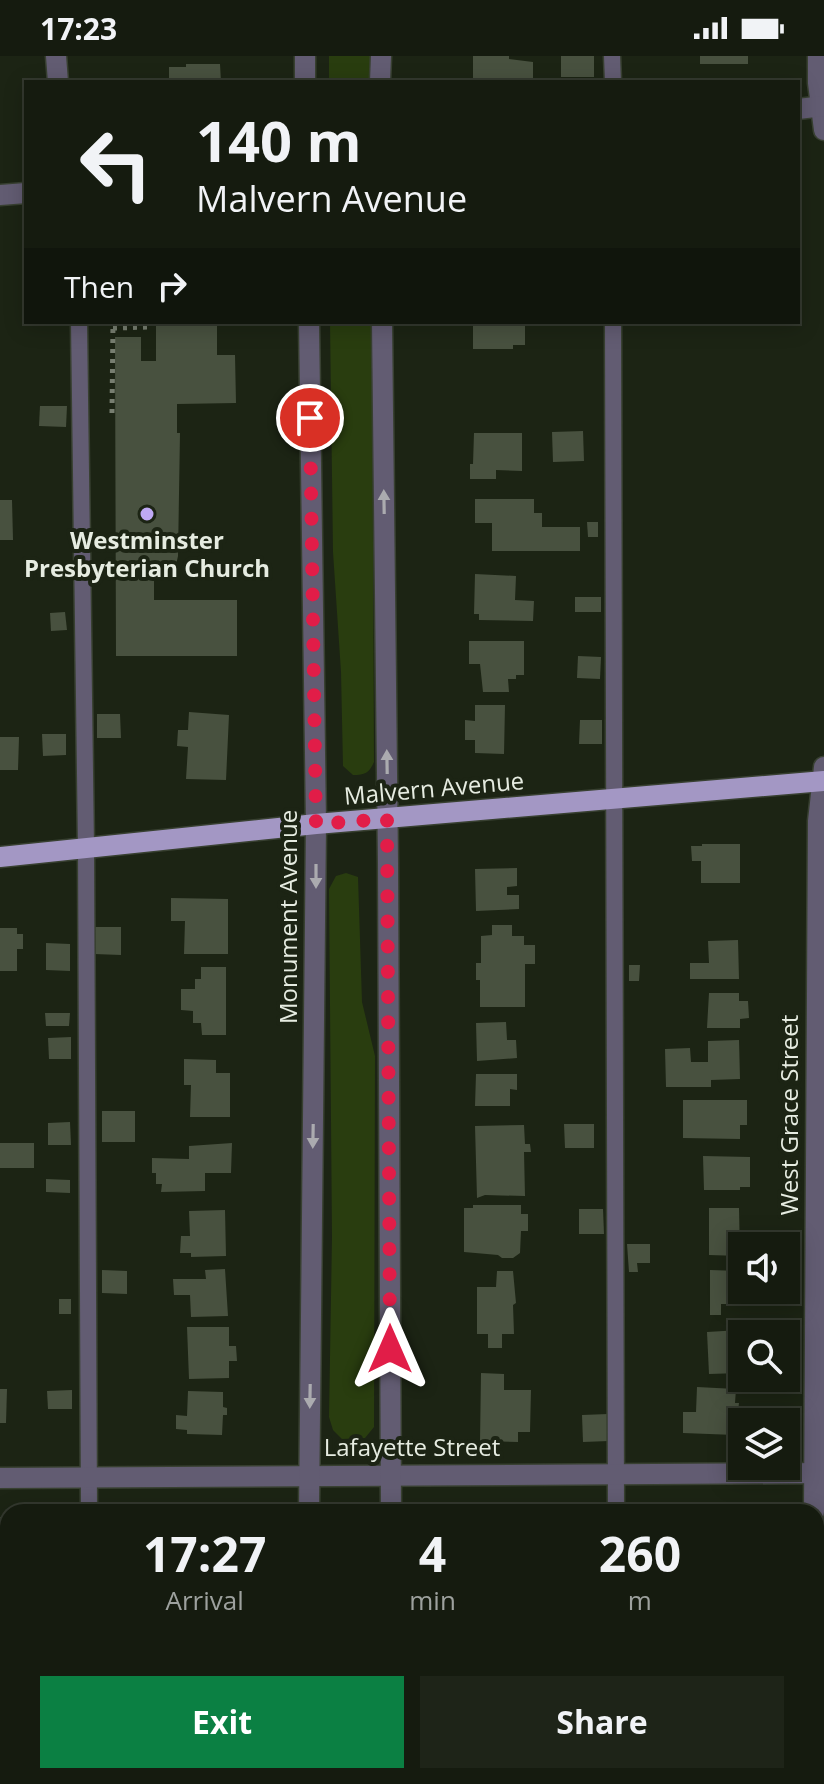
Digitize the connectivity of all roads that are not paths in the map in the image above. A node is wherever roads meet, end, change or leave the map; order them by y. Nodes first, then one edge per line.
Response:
1 (56, 56) edge
2 (305, 56) edge
3 (381, 56) edge
4 (612, 56) edge
5 (818, 56) edge
6 (58, 80) edge
7 (305, 80) edge
8 (380, 80) edge
9 (613, 80) edge
10 (822, 107) edge
11 (800, 109) edge
12 (824, 130) edge
13 (24, 193) edge
14 (0, 195) edge
15 (79, 324) edge
16 (309, 324) edge
17 (382, 324) edge
18 (613, 324) edge
19 (824, 777) edge
20 (614, 799) junction
21 (387, 819) junction
22 (316, 824) junction
23 (86, 848) junction
24 (0, 857) edge
25 (819, 1473) edge
26 (309, 1474) junction
27 (615, 1474) junction
28 (391, 1475) junction
29 (89, 1477) junction
30 (0, 1478) edge
31 (89, 1504) edge
32 (309, 1504) edge
33 (391, 1504) edge
34 (616, 1504) edge
35 (815, 1504) edge

1 - 6 street
2 - 7 street
3 - 8 street
4 - 9 lane
5 - 10 street
10 - 11 street
10 - 12 street
13 - 14 street
15 - 23 lane
16 - 22 street, Monument Avenue
21 -> 17 street
18 - 20 lane
19 - 20 main road, Malvern Avenue
19 - 25 street, West Grace Street
20 - 21 main road, Malvern Avenue
20 - 27 lane
21 - 22 main road, Malvern Avenue
21 - 28 street
22 - 23 main road, Malvern Avenue
22 -> 26 street, Monument Avenue
23 - 24 main road, Malvern Avenue
23 - 29 lane
25 - 27 street, Lafayette Street
25 - 35 street, West Grace Street
26 - 28 street, Lafayette Street
26 - 29 street, Lafayette Street
26 - 32 street, Monument Avenue
27 - 28 street, Lafayette Street
27 - 34 lane
28 - 33 street
29 - 30 street, Lafayette Street
29 - 31 lane

